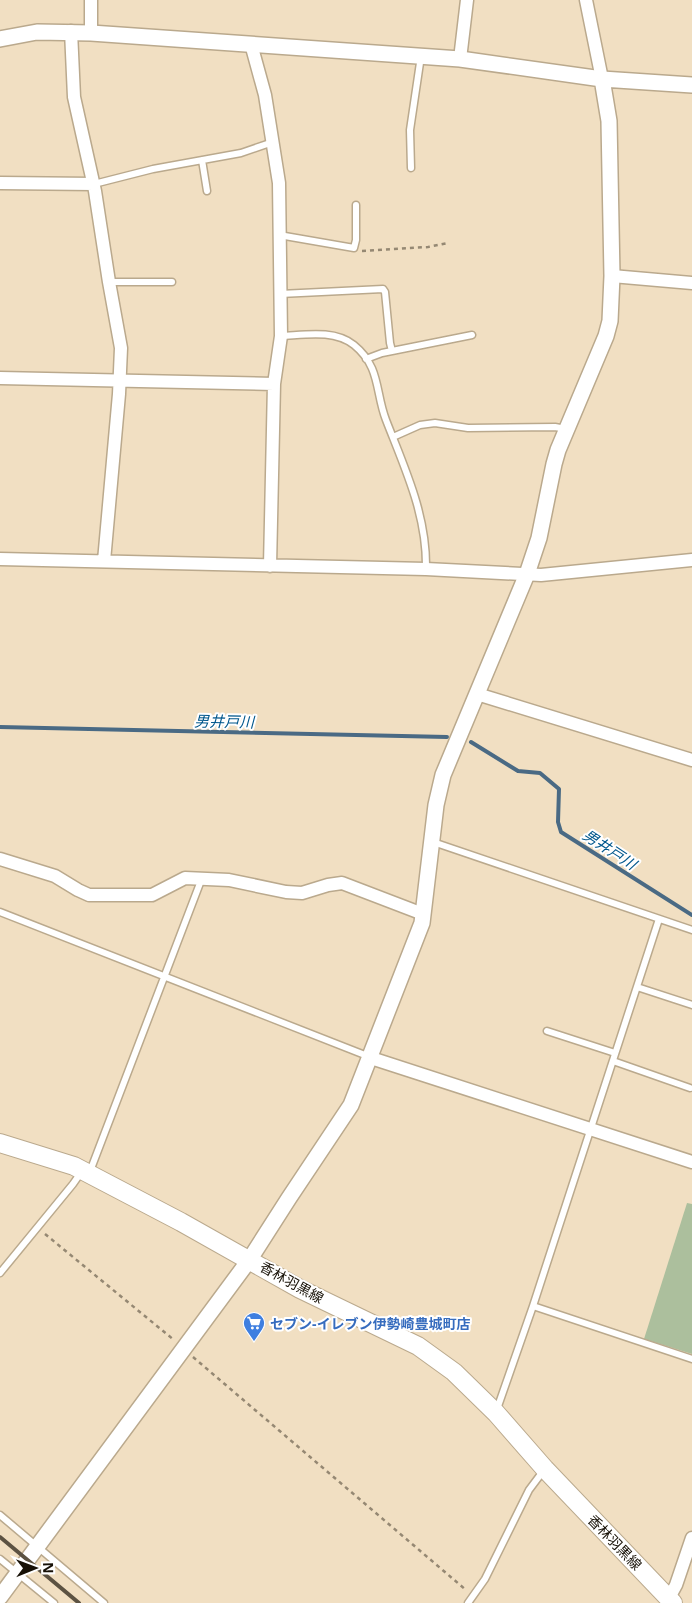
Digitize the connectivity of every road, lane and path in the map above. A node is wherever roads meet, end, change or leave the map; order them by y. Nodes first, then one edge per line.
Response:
1 (91, 0) edge
2 (467, 0) edge
3 (586, 0) edge
4 (72, 32) junction
5 (91, 33) junction
6 (0, 39) edge
7 (251, 44) junction
8 (421, 56) junction
9 (460, 58) junction
10 (602, 79) junction
11 (692, 85) edge
12 (273, 142) junction
13 (202, 160) junction
14 (411, 168) dead end
15 (0, 183) edge
16 (94, 184) junction
17 (207, 191) dead end
18 (356, 204) dead end
19 (279, 235) junction
20 (448, 243) dead end
21 (354, 248) junction
22 (612, 276) junction
23 (108, 282) junction
24 (172, 282) dead end
25 (692, 283) edge
26 (279, 294) junction
27 (472, 335) dead end
28 (280, 336) junction
29 (392, 351) junction
30 (366, 359) junction
31 (0, 378) edge
32 (120, 381) junction
33 (274, 384) junction
34 (567, 429) junction
35 (393, 437) junction
36 (0, 559) edge
37 (692, 560) edge
38 (104, 561) junction
39 (270, 566) junction
40 (426, 569) junction
41 (528, 574) junction
42 (477, 694) junction
43 (692, 760) edge
44 (432, 842) junction
45 (0, 859) edge
46 (202, 878) junction
47 (0, 912) edge
48 (423, 914) junction
49 (659, 919) junction
50 (692, 930) edge
51 (165, 976) junction
52 (637, 987) junction
53 (692, 1005) edge
54 (547, 1031) dead end
55 (616, 1053) junction
56 (371, 1058) junction
57 (613, 1061) junction
58 (690, 1088) dead end
59 (590, 1128) junction
60 (0, 1143) edge
61 (692, 1162) edge
62 (85, 1172) junction
63 (37, 1228) junction
64 (250, 1259) junction
65 (0, 1273) edge
66 (533, 1306) junction
67 (183, 1348) junction
68 (692, 1359) edge
69 (496, 1413) junction
70 (545, 1469) junction
71 (0, 1515) edge
72 (692, 1538) edge
73 (37, 1546) junction
74 (0, 1559) edge
75 (17, 1573) junction
76 (473, 1596) junction
77 (0, 1597) edge
78 (671, 1601) edge
79 (54, 1603) edge
80 (104, 1603) edge
81 (468, 1603) edge

1 - 5 street
2 - 9 street
3 - 10 street
4 - 5 street
4 - 6 street
4 - 16 street
5 - 7 street
7 - 8 street
7 - 12 street
8 - 9 street
8 - 14 lane
9 - 10 street
10 - 11 street
10 - 22 street
12 - 13 lane
12 - 19 street
13 - 16 lane
13 - 17 lane
15 - 16 street
16 - 23 street
18 - 21 lane
19 - 21 lane
19 - 26 street
20 - 21 path
22 - 25 street
22 - 34 street
23 - 24 lane
23 - 32 street
26 - 28 street
26 - 29 lane
27 - 29 lane
28 - 30 lane
28 - 33 street
29 - 30 lane
30 - 35 lane
31 - 32 street
32 - 33 street
32 - 38 street
33 - 39 street
34 - 35 lane
34 - 41 street
35 - 40 lane
36 - 38 street
37 - 41 street
38 - 39 street
39 - 40 street
40 - 41 street
41 - 42 street
42 - 43 street
42 - 44 street
44 - 48 street
44 - 49 lane
45 - 46 street
46 - 48 street
46 - 51 lane
47 - 51 lane
48 - 56 street
49 - 50 lane
49 - 52 lane
51 - 56 lane
51 - 62 lane
52 - 53 lane
52 - 55 lane
54 - 55 lane
55 - 57 lane
56 - 59 street
56 - 64 street
57 - 58 lane
57 - 59 lane
59 - 61 street
59 - 66 lane
60 - 62 main road, 香林羽黒線
62 - 63 lane
62 - 64 main road, 香林羽黒線
63 - 65 lane
63 - 67 path
64 - 67 street
64 - 69 main road, 香林羽黒線
66 - 68 lane
66 - 69 lane
67 - 73 street
67 - 76 path
69 - 70 main road, 香林羽黒線
70 - 76 lane
70 - 78 main road, 香林羽黒線
71 - 73 lane
72 - 78 street
73 - 75 street
73 - 80 lane
74 - 75 lane
75 - 77 street
75 - 79 lane
76 - 81 lane

